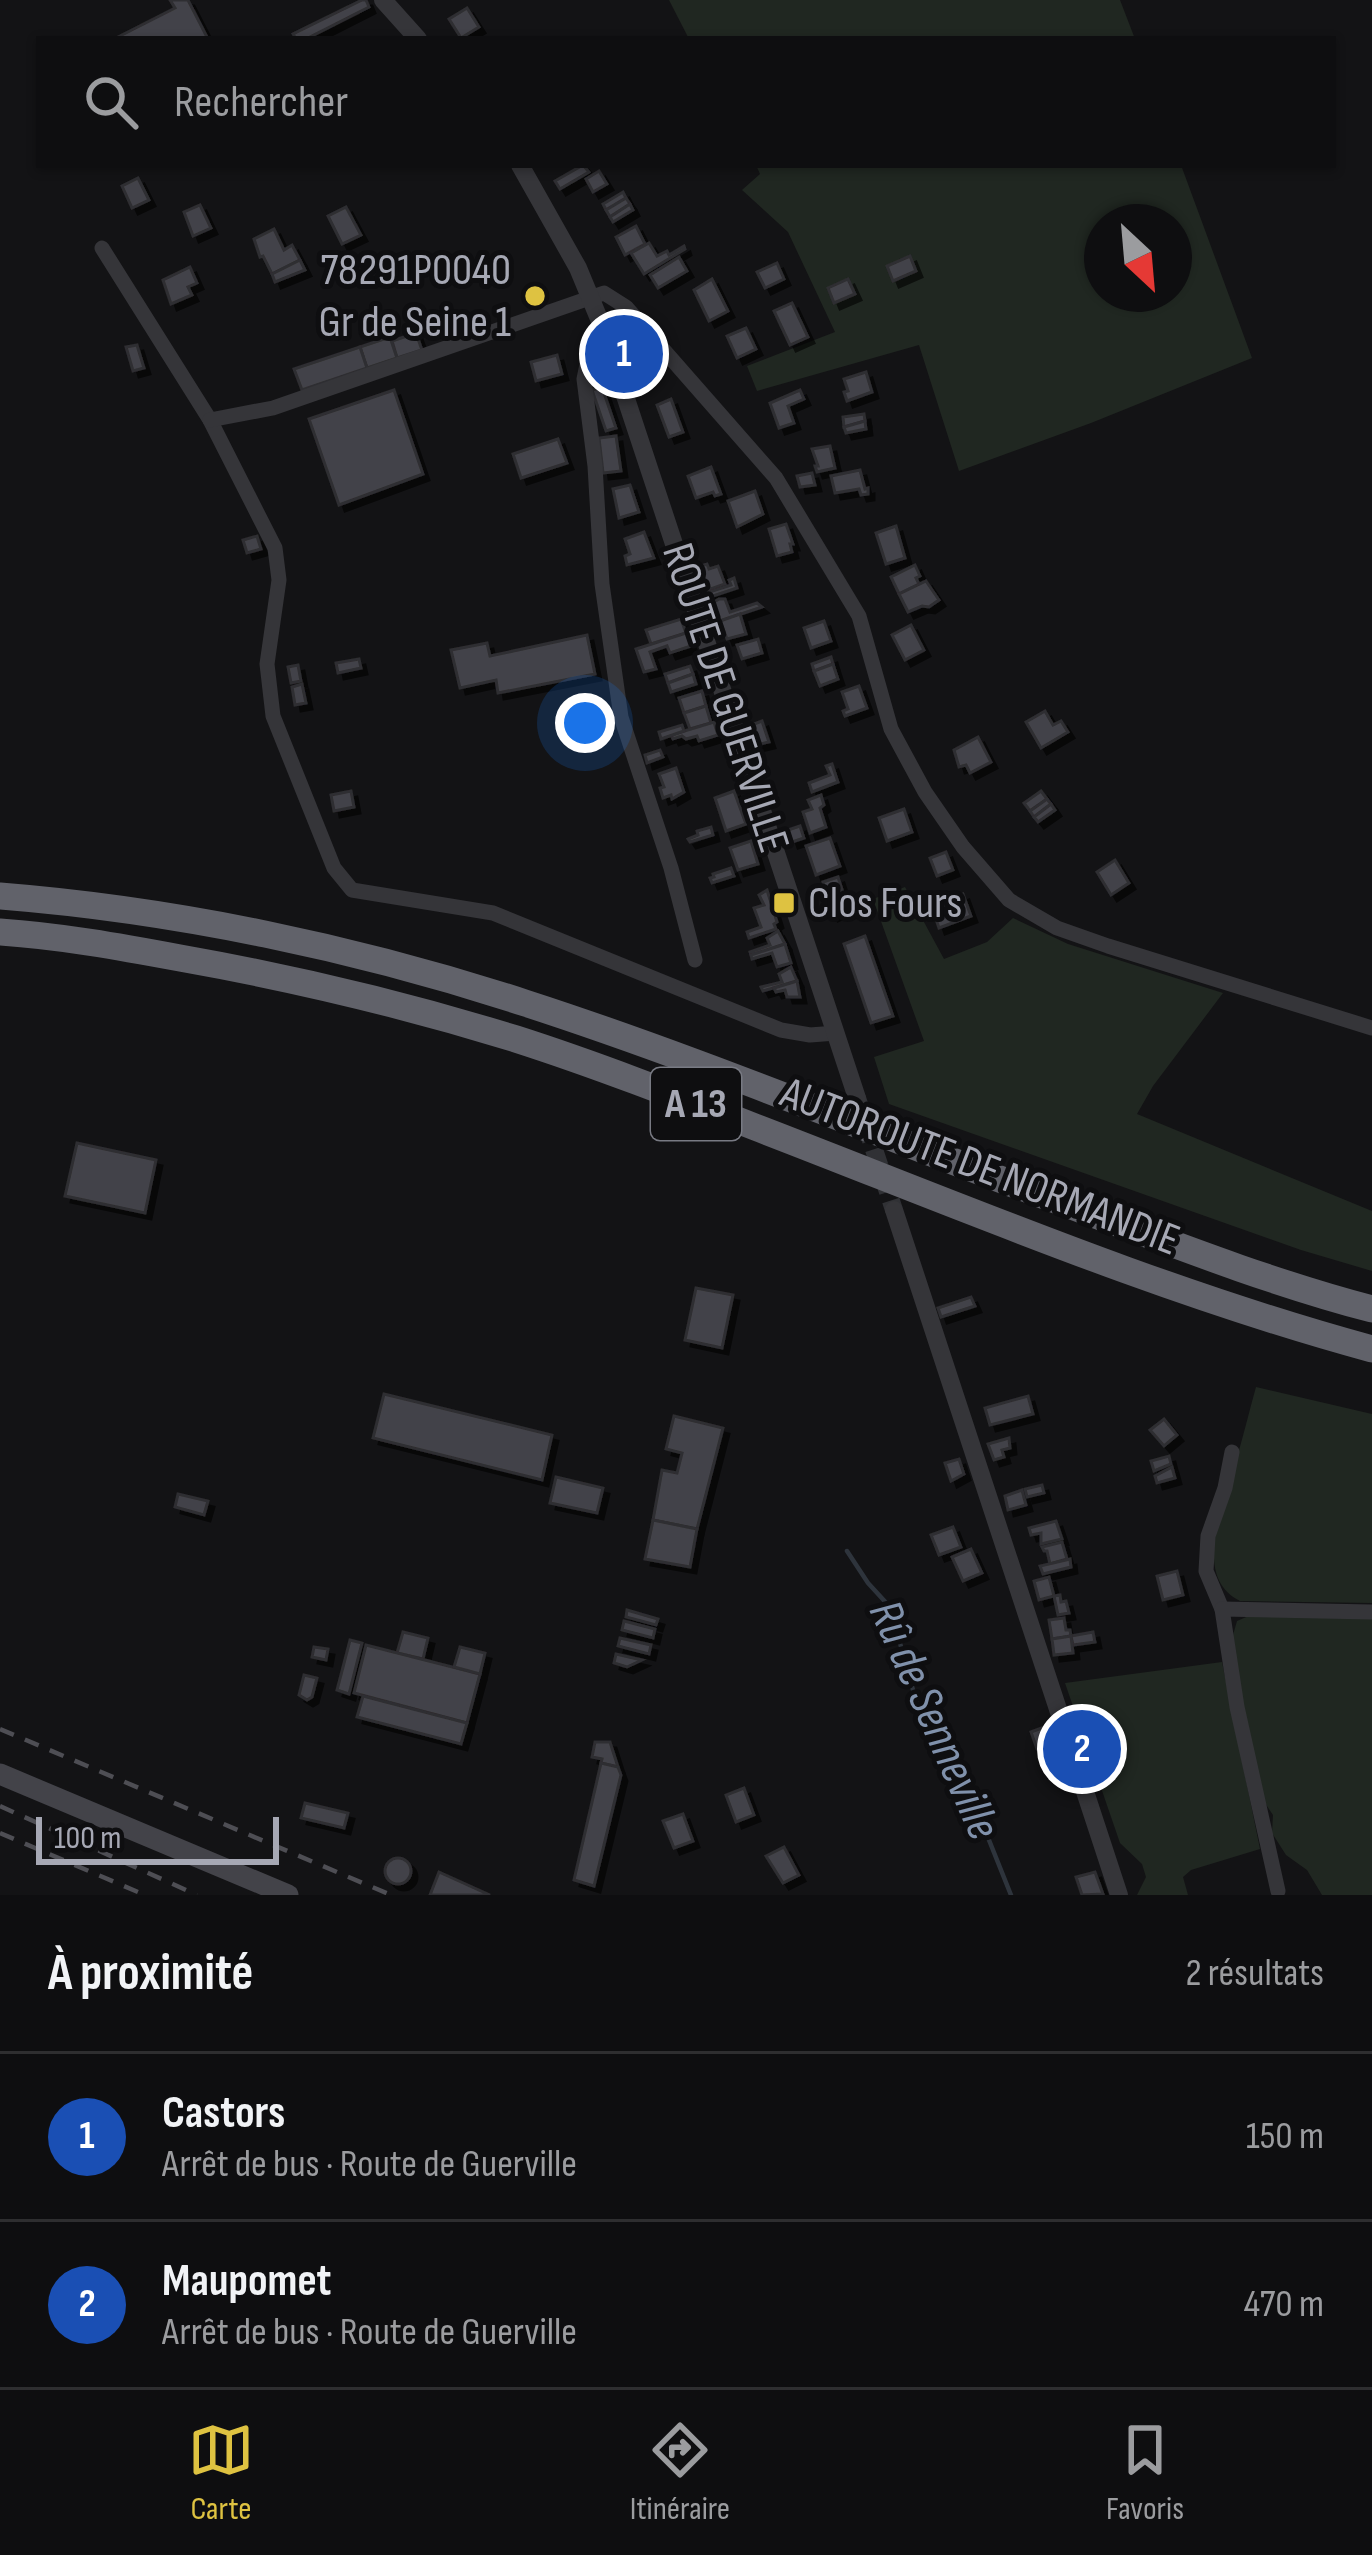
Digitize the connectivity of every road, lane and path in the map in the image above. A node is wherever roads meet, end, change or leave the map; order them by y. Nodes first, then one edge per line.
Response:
1 (383, 0) edge
2 (415, 36) edge
3 (522, 168) edge
4 (102, 248) dead end
5 (592, 298) junction
6 (602, 326) junction
7 (210, 421) junction
8 (0, 896) edge
9 (0, 932) edge
10 (695, 960) dead end
11 (1372, 1028) edge
12 (836, 1033) junction
13 (856, 1098) tunnel mouth
14 (894, 1210) tunnel mouth
15 (1372, 1309) edge
16 (1372, 1349) edge
17 (1232, 1452) dead end
18 (1222, 1610) junction
19 (1372, 1612) edge
20 (0, 1774) edge
21 (1278, 1892) dead end
22 (288, 1895) edge
23 (1118, 1895) edge

1 - 2 street
3 - 5 street, ROUTE DE GUERVILLE
4 - 7 street
5 - 6 street, ROUTE DE GUERVILLE
5 - 7 street
5 - 11 street
6 - 10 street
6 - 12 street, ROUTE DE GUERVILLE
7 - 12 street
8 - 15 highway, AUTOROUTE DE NORMANDIE / A 13
9 - 16 highway, AUTOROUTE DE NORMANDIE / A 13
12 - 13 street, ROUTE DE GUERVILLE
14 - 23 street
17 - 18 street
18 - 19 street
18 - 21 street
20 - 22 main road

